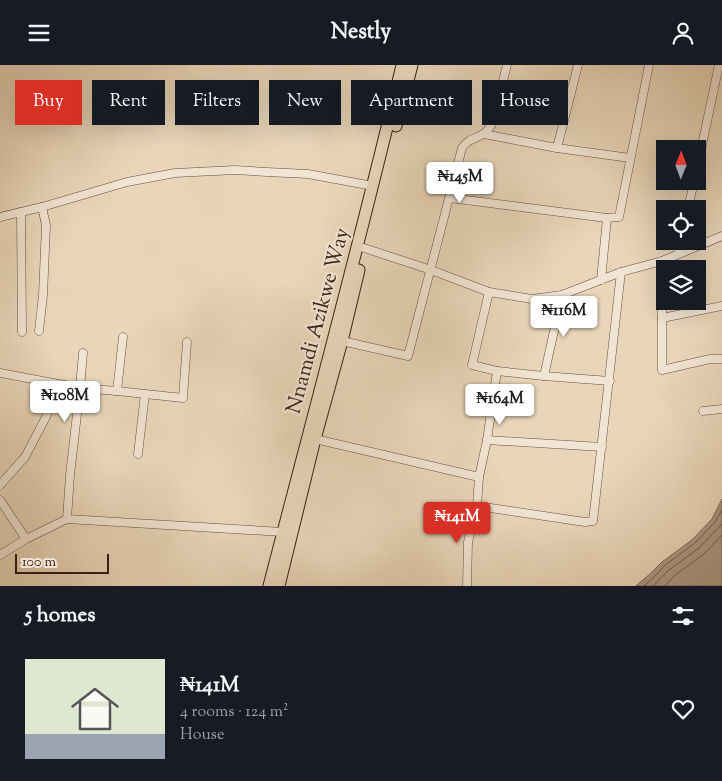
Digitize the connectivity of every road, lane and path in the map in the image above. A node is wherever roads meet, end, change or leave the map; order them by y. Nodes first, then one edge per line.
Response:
1 (402, 65) edge
2 (412, 65) edge
3 (507, 65) edge
4 (578, 65) edge
5 (649, 65) edge
6 (719, 65) edge
7 (484, 134) junction
8 (703, 140) edge
9 (557, 148) junction
10 (630, 158) junction
11 (374, 186) junction
12 (450, 198) junction
13 (42, 207) junction
14 (21, 212) junction
15 (0, 217) edge
16 (607, 218) junction
17 (722, 236) edge
18 (364, 248) junction
19 (679, 250) edge
20 (678, 254) junction
21 (664, 260) edge
22 (656, 263) edge
23 (431, 270) junction
24 (621, 272) junction
25 (600, 280) junction
26 (489, 292) junction
27 (562, 295) junction
28 (722, 306) edge
29 (662, 310) edge
30 (662, 318) junction
31 (38, 331) dead end
32 (22, 332) dead end
33 (123, 337) dead end
34 (342, 341) junction
35 (187, 342) dead end
36 (83, 353) dead end
37 (722, 359) edge
38 (497, 371) junction
39 (0, 373) edge
40 (544, 377) junction
41 (610, 381) junction
42 (80, 388) junction
43 (117, 391) junction
44 (145, 394) junction
45 (722, 409) edge
46 (703, 411) dead end
47 (47, 415) dead end
48 (315, 439) junction
49 (487, 440) junction
50 (602, 447) junction
51 (138, 454) dead end
52 (479, 477) junction
53 (0, 485) edge
54 (0, 500) edge
55 (477, 506) junction
56 (67, 519) junction
57 (283, 532) junction
58 (26, 539) junction
59 (0, 555) edge
60 (270, 586) edge
61 (279, 586) edge
62 (467, 586) edge

1 - 11 highway, Nnamdi Azikwe Way
2 - 18 highway, Nnamdi Azikwe Way
3 - 7 street
4 - 9 street
5 - 10 street
6 - 8 street
7 - 9 street
7 - 12 street
9 - 10 street
10 - 16 street
11 - 13 street
11 - 57 highway, Nnamdi Azikwe Way
12 - 16 street
12 - 23 street
13 - 14 street
13 - 31 street
14 - 15 street
14 - 32 street
16 - 25 street
17 - 20 street
18 - 23 street
18 - 34 highway, Nnamdi Azikwe Way
19 - 20 street
20 - 21 street
22 - 24 street
23 - 26 street
23 - 34 street
24 - 25 street
24 - 41 street
25 - 27 street
26 - 27 street
26 - 38 street
27 - 40 street
28 - 30 street
29 - 30 street
30 - 37 street
33 - 43 street
34 - 48 highway, Nnamdi Azikwe Way
35 - 44 street
36 - 42 street
38 - 40 street
38 - 49 street
39 - 42 street
40 - 41 street
41 - 50 street
42 - 43 street
42 - 56 street
43 - 44 street
44 - 51 street
45 - 46 street
47 - 53 street
48 - 52 street
48 - 61 highway, Nnamdi Azikwe Way
49 - 50 street
49 - 52 street
50 - 55 street
52 - 55 street
54 - 58 street
55 - 62 street
56 - 57 street
56 - 58 street
57 - 60 highway, Nnamdi Azikwe Way
58 - 59 street

